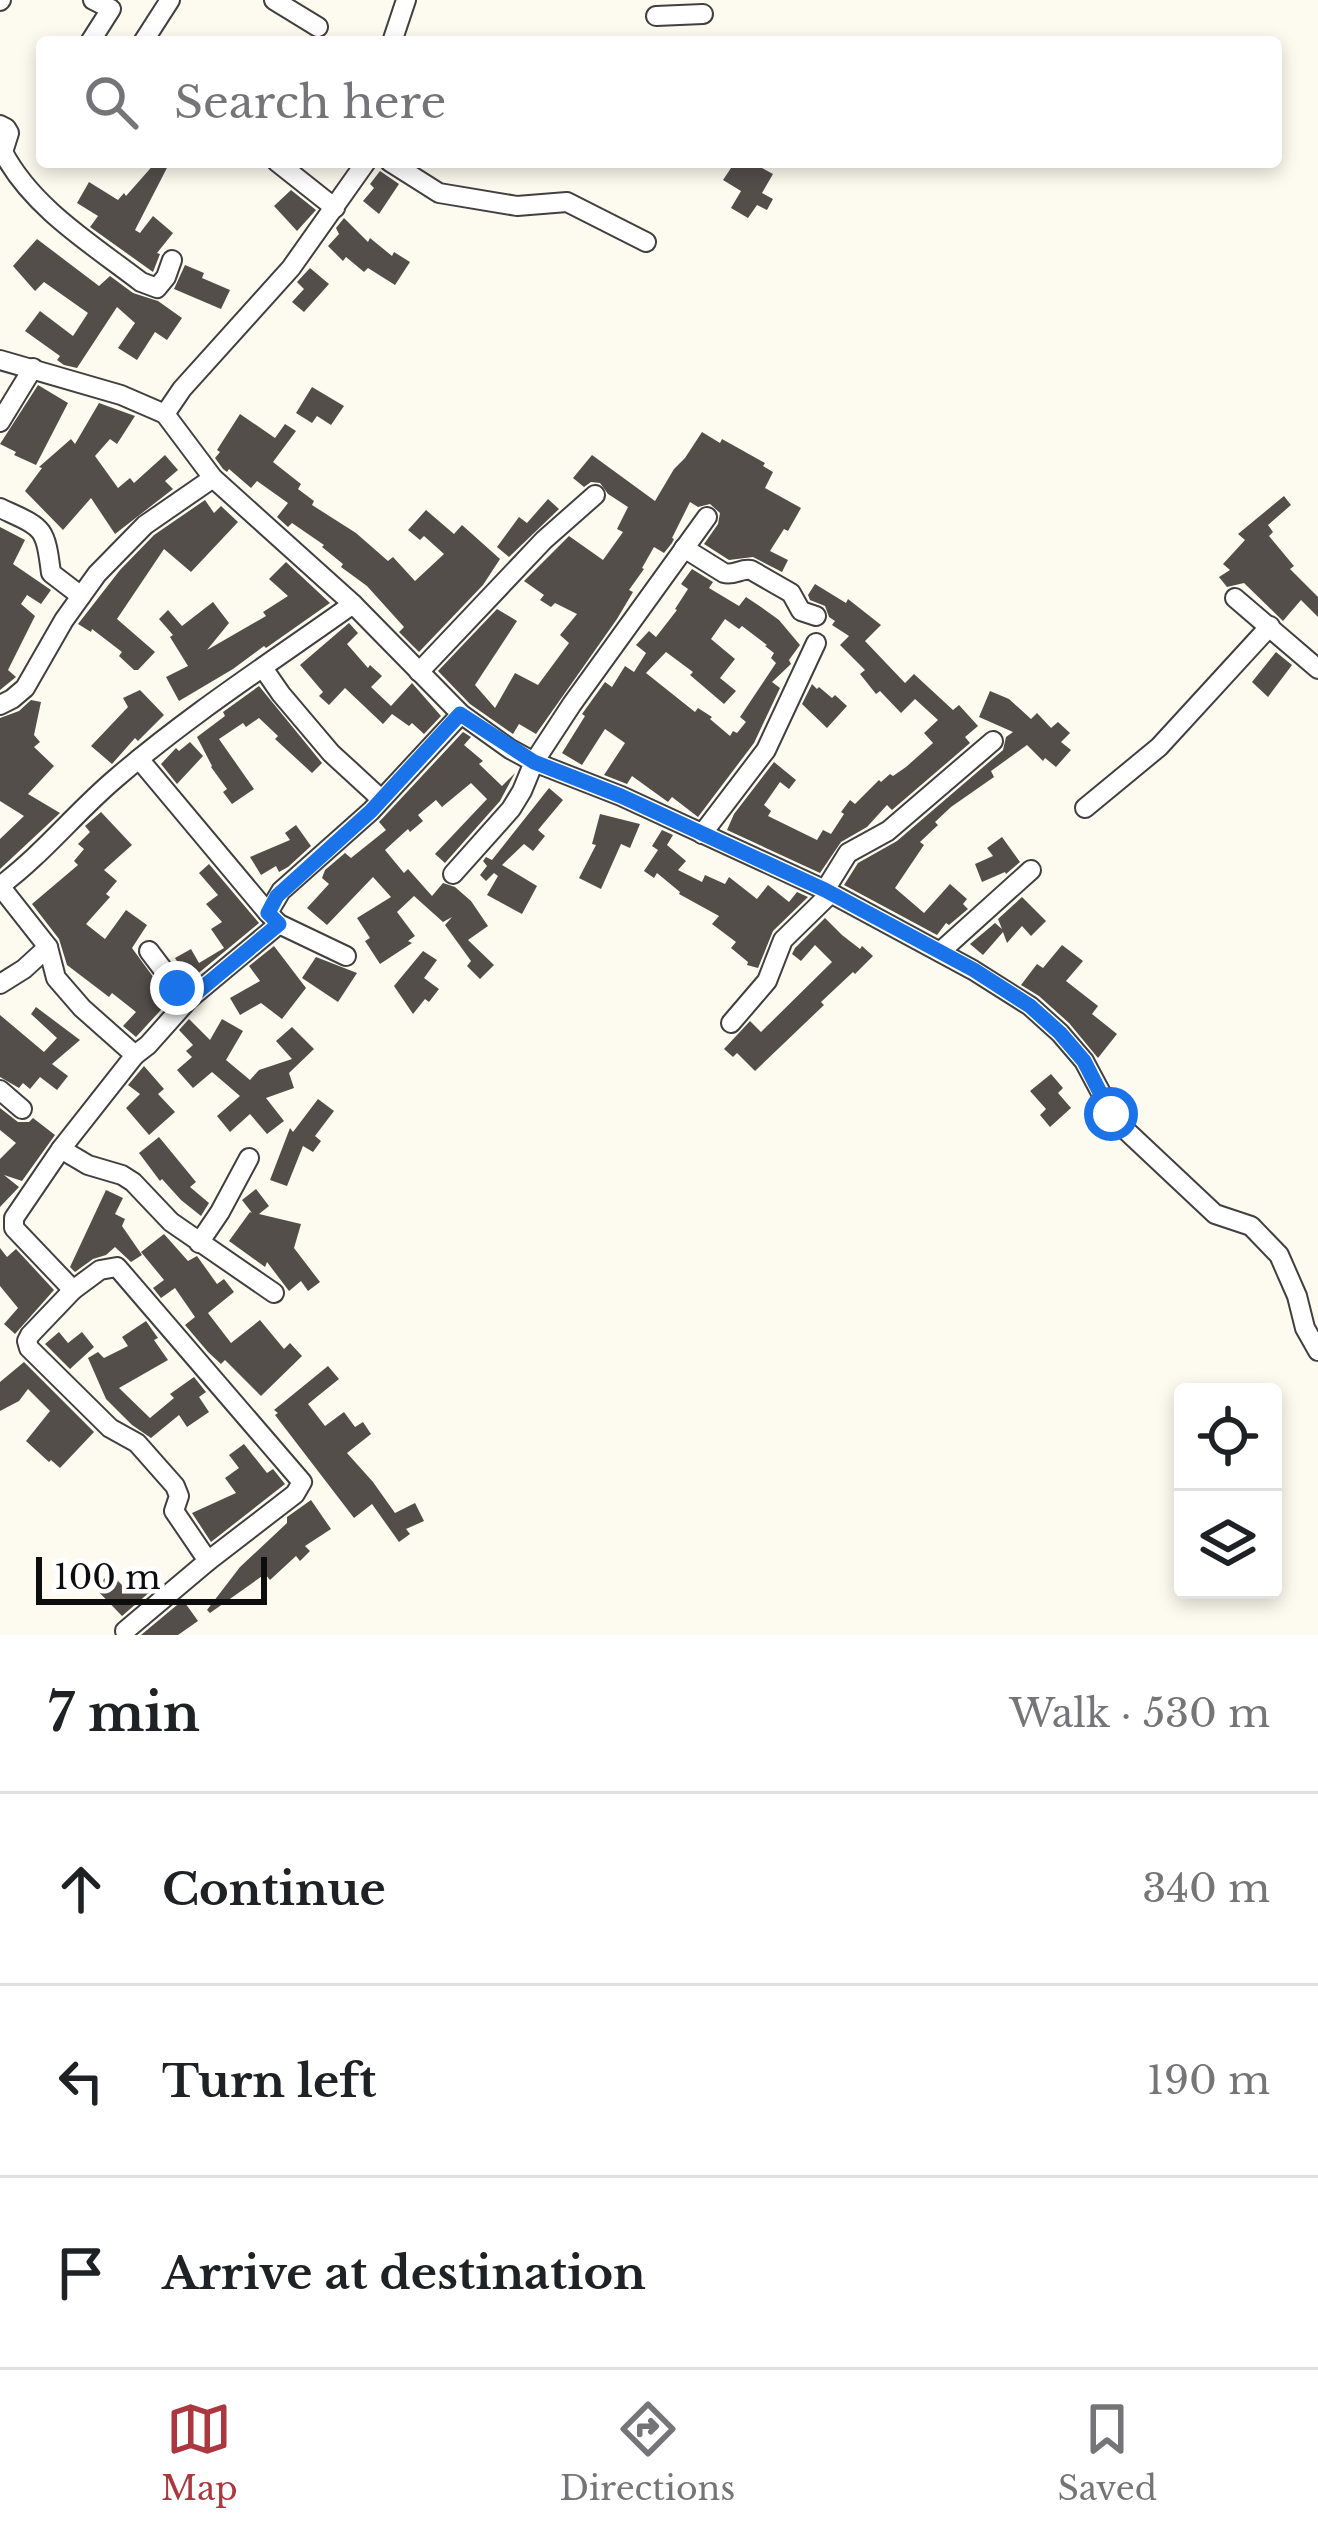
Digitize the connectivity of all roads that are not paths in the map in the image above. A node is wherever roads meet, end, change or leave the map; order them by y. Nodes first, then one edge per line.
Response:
1 (93, 0) edge
2 (170, 0) edge
3 (274, 0) edge
4 (406, 0) edge
5 (690, 9) edge
6 (656, 16) dead end
7 (318, 27) dead end
8 (94, 36) edge
9 (147, 36) edge
10 (394, 36) edge
11 (0, 124) edge
12 (284, 168) edge
13 (362, 168) edge
14 (399, 168) edge
15 (334, 208) junction
16 (646, 242) dead end
17 (172, 260) dead end
18 (0, 360) edge
19 (33, 368) junction
20 (165, 414) junction
21 (0, 422) edge
22 (213, 478) junction
23 (595, 496) dead end
24 (0, 508) edge
25 (707, 517) dead end
26 (684, 548) junction
27 (81, 596) junction
28 (1235, 598) dead end
29 (353, 604) junction
30 (816, 616) dead end
31 (1270, 626) junction
32 (816, 643) dead end
33 (263, 668) junction
34 (1318, 669) edge
35 (419, 672) junction
36 (0, 705) edge
37 (460, 714) junction
38 (993, 741) dead end
39 (139, 759) junction
40 (534, 762) junction
41 (382, 800) junction
42 (1085, 808) dead end
43 (702, 834) junction
44 (1031, 870) dead end
45 (453, 874) dead end
46 (0, 886) edge
47 (827, 892) junction
48 (274, 918) junction
49 (48, 947) junction
50 (149, 951) dead end
51 (940, 952) junction
52 (346, 956) dead end
53 (0, 984) edge
54 (189, 999) junction
55 (731, 1023) dead end
56 (135, 1054) junction
57 (0, 1090) edge
58 (22, 1109) dead end
59 (61, 1149) junction
60 (249, 1157) dead end
61 (6, 1228) edge
62 (199, 1243) junction
63 (73, 1290) junction
64 (274, 1294) dead end
65 (1318, 1351) edge
66 (208, 1561) junction
67 (125, 1631) dead end

1 - 8 street
2 - 9 street
3 - 7 street
4 - 10 street
5 - 6 street
11 - 17 street
12 - 15 street
13 - 15 street
14 - 16 street
15 - 20 street
18 - 19 street
19 - 20 street
19 - 21 street
20 - 22 street
22 - 27 street
22 - 29 street
23 - 35 street
24 - 27 street
25 - 26 street
26 - 30 street
26 - 40 street
27 - 36 street
28 - 31 street
29 - 33 street
29 - 35 street
31 - 34 street
31 - 42 street
32 - 43 street
33 - 39 street
33 - 41 street
35 - 37 street
37 - 40 street
37 - 41 street
38 - 47 street
39 - 46 street
39 - 48 street
40 - 43 street
40 - 45 street
41 - 48 street
43 - 47 street
44 - 51 street
46 - 49 street
47 - 51 street
47 - 55 street
48 - 52 street
48 - 54 street
49 - 53 street
49 - 56 street
50 - 54 street
51 - 65 street
54 - 56 street
56 - 59 street
57 - 58 street
59 - 61 street
59 - 62 street
60 - 62 street
61 - 63 street
62 - 64 street
63 - 66 street
63 - 66 street
66 - 67 street

